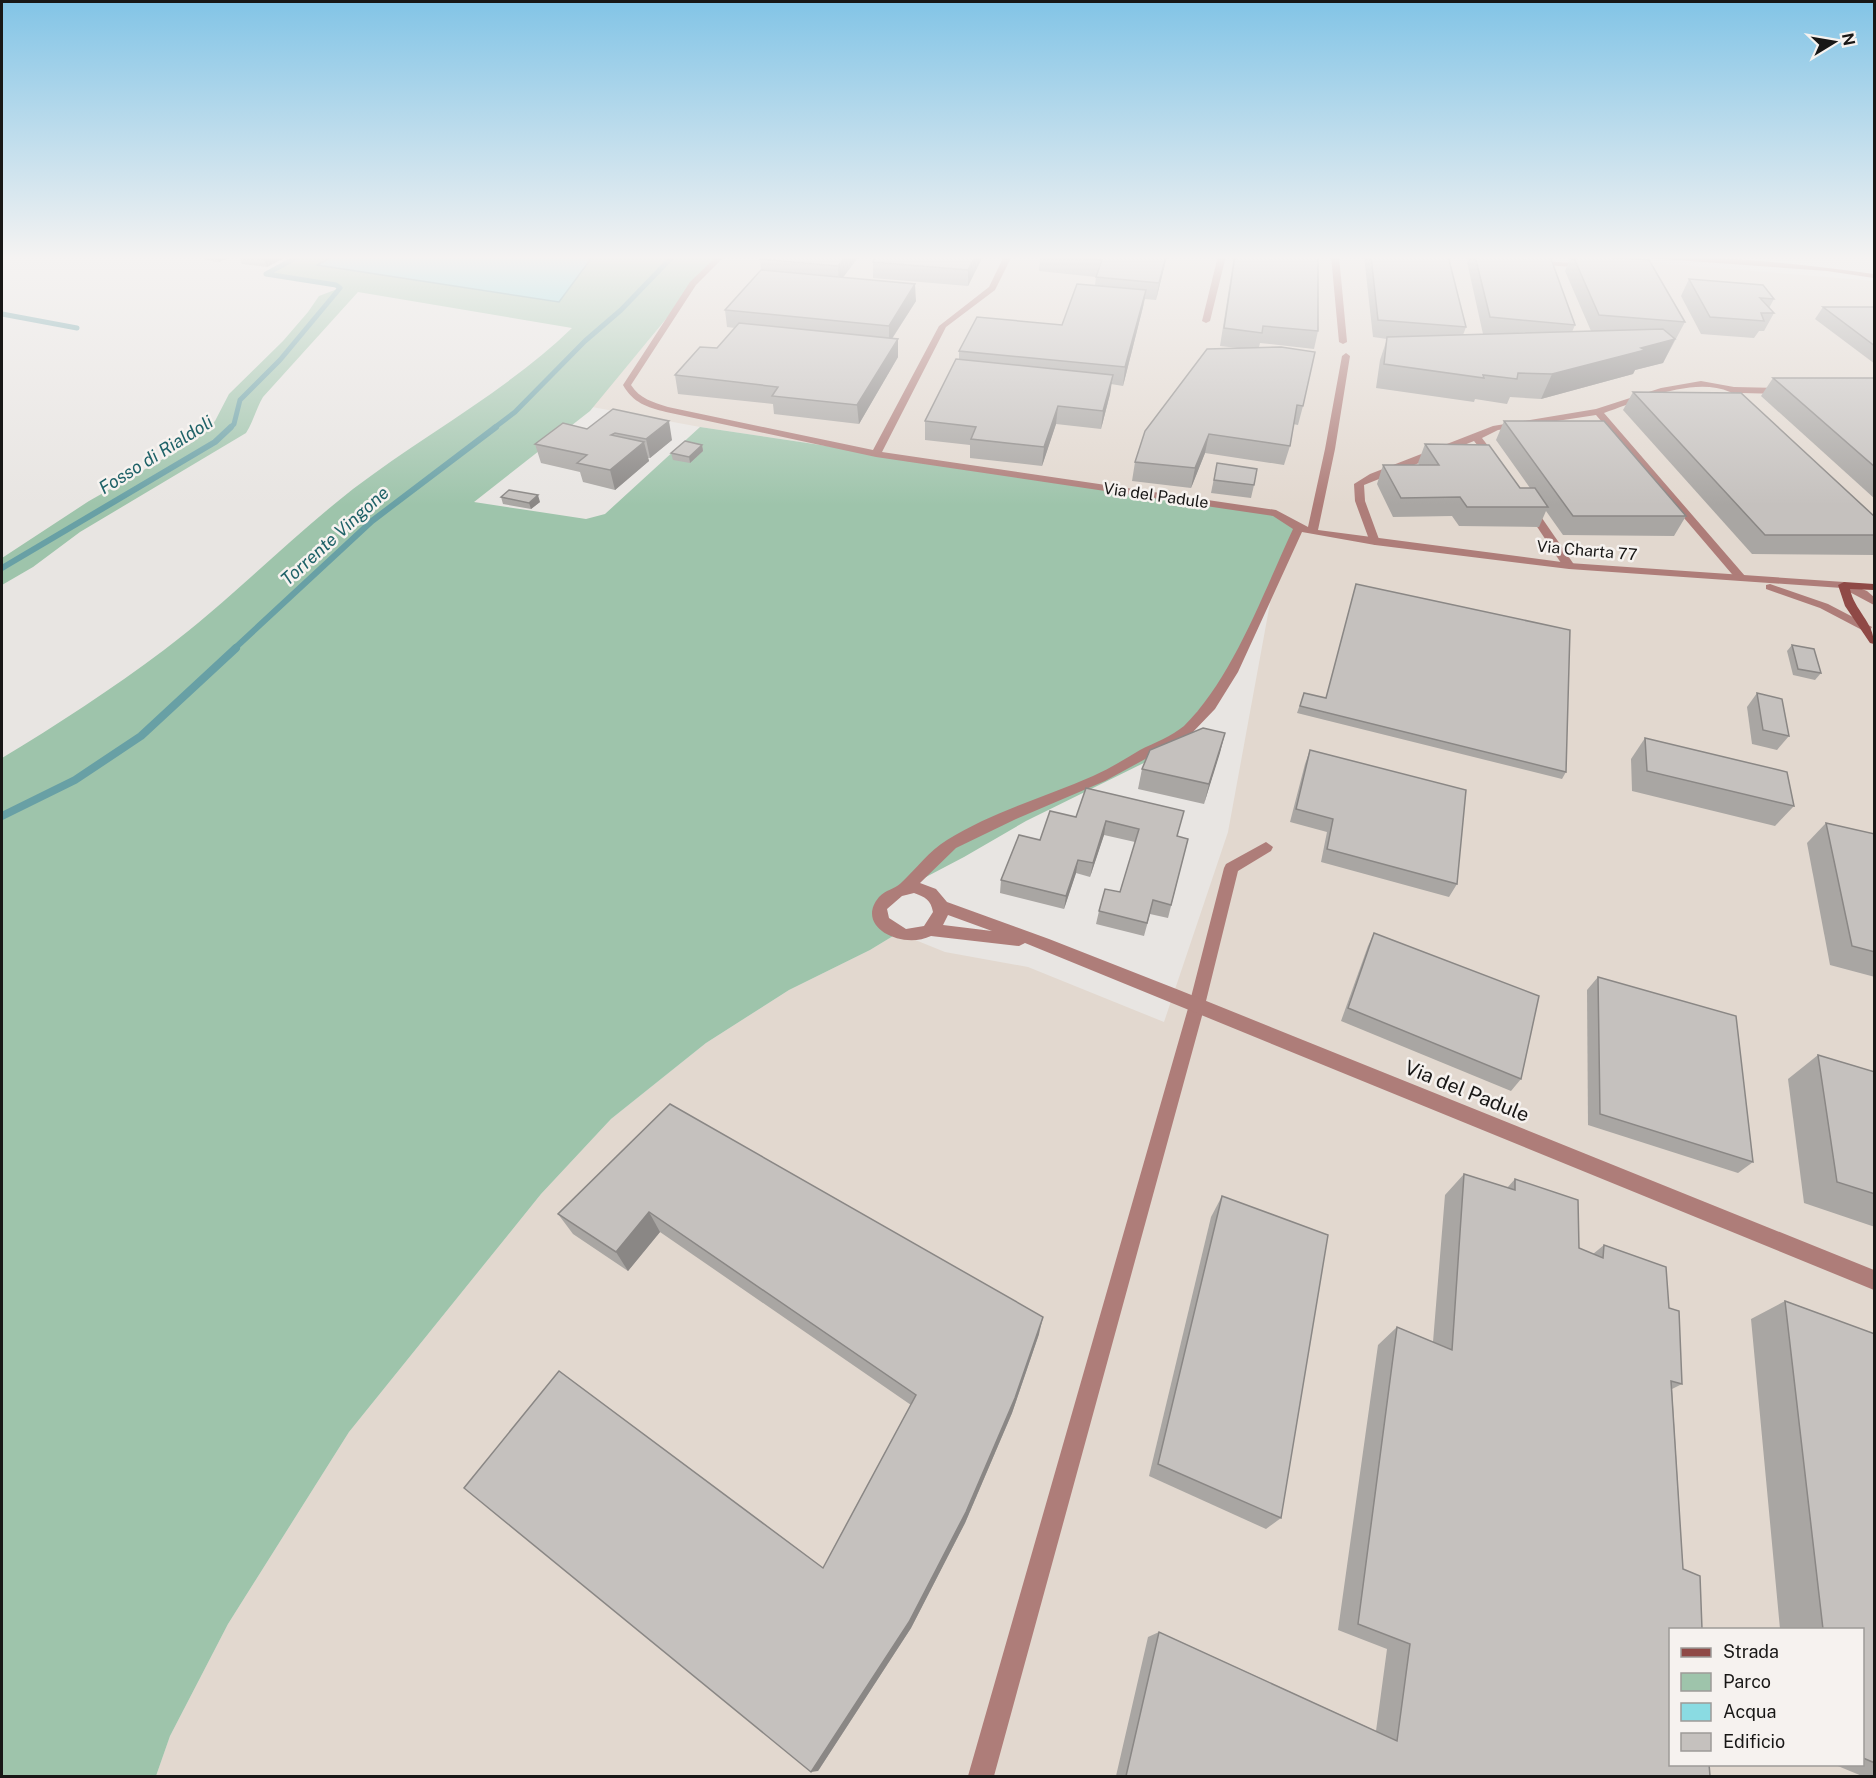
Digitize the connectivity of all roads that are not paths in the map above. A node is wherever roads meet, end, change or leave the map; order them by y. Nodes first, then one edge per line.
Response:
1 (657, 339) edge
2 (936, 339) edge
3 (1343, 339) edge
4 (1343, 342) dead end
5 (1346, 356) dead end
6 (1734, 390) junction
7 (1791, 391) edge
8 (1751, 406) edge
9 (1598, 412) junction
10 (1476, 437) junction
11 (876, 454) junction
12 (1498, 465) edge
13 (1520, 494) edge
14 (1306, 530) junction
15 (1375, 543) junction
16 (1569, 566) junction
17 (1742, 578) junction
18 (1844, 585) junction
19 (1875, 587) edge
20 (1875, 602) edge
21 (1866, 627) junction
22 (1875, 640) edge
23 (1266, 847) dead end
24 (905, 888) junction
25 (941, 906) junction
26 (930, 930) junction
27 (1043, 943) junction
28 (1197, 1005) junction
29 (1875, 1280) edge
30 (981, 1776) edge

1 - 11 street, Via del Padule
2 - 11 street
3 - 4 street
5 - 14 street
6 - 7 street
6 - 8 street
6 - 9 street
9 - 10 street
9 - 17 street
10 - 12 street
10 - 15 street
11 - 14 street, Via del Padule
13 - 16 street
14 - 15 street, Via Charta 77
14 - 24 street, Via del Padule
15 - 16 street, Via Charta 77
16 - 17 street, Via Charta 77
17 - 18 street, Via Charta 77
17 - 21 street
18 - 19 street, Via Charta 77
18 - 20 street
18 - 21 street
21 - 22 street
23 - 28 street
24 - 25 street, Via del Padule
24 - 26 street, Via del Padule
25 - 26 street
25 - 27 street, Via del Padule
26 - 27 street, Via del Padule
27 - 28 street, Via del Padule
28 - 29 street, Via del Padule
28 - 30 street

